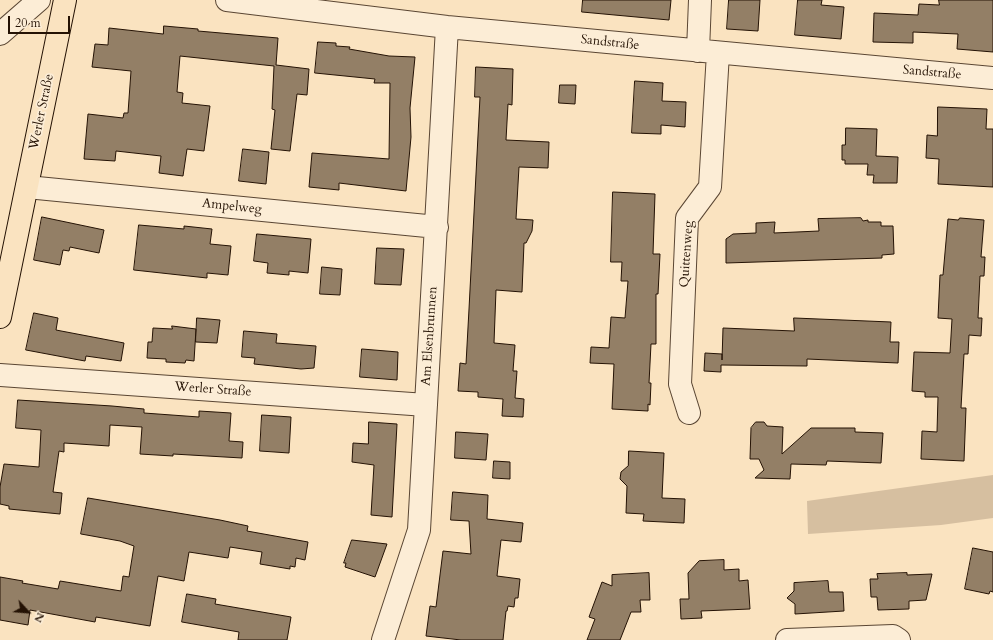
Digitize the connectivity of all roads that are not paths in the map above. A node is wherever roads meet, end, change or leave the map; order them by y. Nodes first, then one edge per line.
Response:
1 (39, 0) edge
2 (65, 0) edge
3 (227, 0) edge
4 (700, 0) edge
5 (448, 27) junction
6 (0, 34) edge
7 (708, 52) junction
8 (993, 78) edge
9 (27, 187) junction
10 (437, 227) junction
11 (0, 317) edge
12 (0, 376) edge
13 (426, 405) junction
14 (690, 413) dead end
15 (383, 640) edge
16 (787, 640) edge
17 (899, 640) edge

1 - 6 street
2 - 9 main road, Werler Straße
3 - 5 street, Sandstraße
4 - 7 street, Quittenweg
5 - 7 street, Sandstraße
5 - 10 street, Am Elsenbrunnen
7 - 8 street, Sandstraße
7 - 14 street, Quittenweg
9 - 10 street, Ampelweg
9 - 11 main road, Werler Straße
10 - 13 street, Am Elsenbrunnen
12 - 13 street, Werler Straße
13 - 15 street, Am Elsenbrunnen
16 - 17 street

